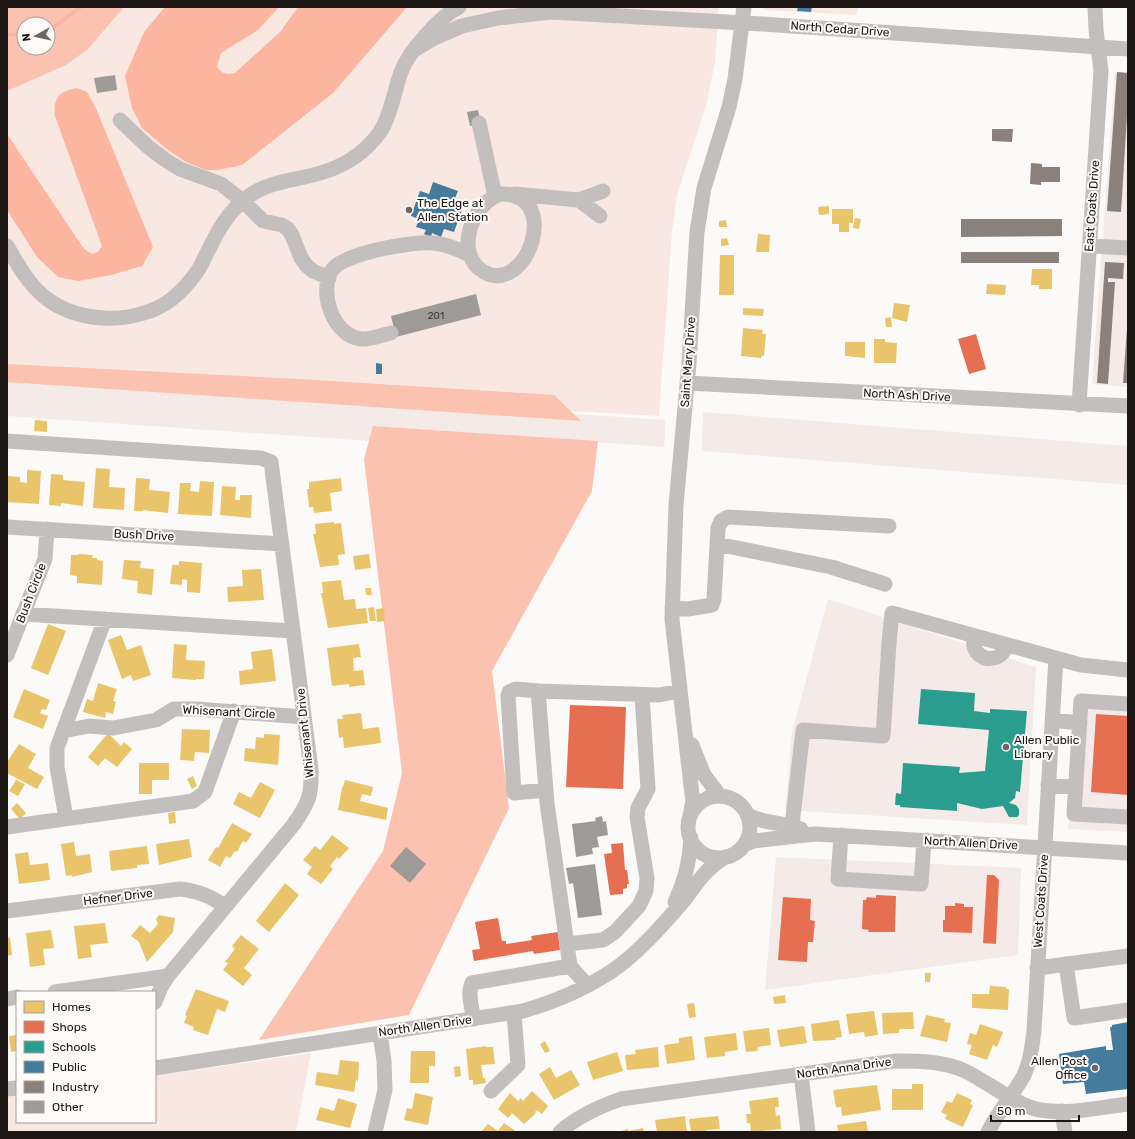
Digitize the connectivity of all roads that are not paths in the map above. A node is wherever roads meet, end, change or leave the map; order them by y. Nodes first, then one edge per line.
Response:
1 (459, 7) edge
2 (535, 7) edge
3 (744, 7) edge
4 (1095, 7) edge
5 (551, 12) junction
6 (742, 23) junction
7 (1098, 47) junction
8 (1128, 49) edge
9 (414, 50) junction
10 (120, 120) dead end
11 (479, 123) dead end
12 (603, 191) dead end
13 (501, 195) junction
14 (578, 200) junction
15 (243, 201) junction
16 (600, 216) dead end
17 (7, 246) edge
18 (1090, 246) junction
19 (1128, 248) edge
20 (468, 254) junction
21 (329, 278) junction
22 (391, 333) dead end
23 (687, 383) junction
24 (1079, 405) junction
25 (1128, 406) edge
26 (7, 441) edge
27 (889, 526) dead end
28 (7, 527) edge
29 (46, 530) junction
30 (282, 544) junction
31 (717, 544) junction
32 (885, 584) dead end
33 (672, 608) junction
34 (23, 614) junction
35 (105, 619) junction
36 (293, 631) junction
37 (7, 655) edge
38 (1056, 658) junction
39 (1128, 670) edge
40 (538, 691) junction
41 (680, 691) junction
42 (642, 695) junction
43 (1128, 704) edge
44 (234, 711) junction
45 (304, 717) junction
46 (1052, 720) junction
47 (685, 721) junction
48 (1080, 723) junction
49 (63, 731) junction
50 (1048, 784) junction
51 (1076, 787) junction
52 (546, 790) junction
53 (720, 796) junction
54 (747, 815) junction
55 (690, 816) junction
56 (1128, 817) edge
57 (66, 818) junction
58 (792, 826) junction
59 (7, 827) edge
60 (815, 834) junction
61 (841, 835) junction
62 (691, 838) junction
63 (924, 841) junction
64 (744, 845) junction
65 (1045, 847) junction
66 (1128, 853) edge
67 (725, 857) junction
68 (225, 906) junction
69 (7, 911) edge
70 (668, 918) junction
71 (567, 944) junction
72 (1128, 956) edge
73 (1066, 964) junction
74 (570, 966) junction
75 (1037, 968) junction
76 (168, 976) junction
77 (587, 985) junction
78 (62, 991) edge
79 (156, 1000) edge
80 (1128, 1010) edge
81 (514, 1013) junction
82 (474, 1019) junction
83 (380, 1033) junction
84 (156, 1068) edge
85 (800, 1074) junction
86 (491, 1091) dead end
87 (1010, 1096) junction
88 (1128, 1104) edge
89 (1062, 1110) junction
90 (375, 1132) edge
91 (560, 1132) edge
92 (808, 1132) edge
93 (988, 1132) edge
94 (1065, 1132) edge

1 - 9 street, North Cedar Drive
2 - 5 street, North Cedar Drive
3 - 6 street, Saint Mary Drive
4 - 7 street, East Coats Drive
5 - 6 street, North Cedar Drive
5 - 9 street, North Cedar Drive
6 - 7 street, North Cedar Drive
6 - 23 street, Saint Mary Drive
7 - 8 street, North Cedar Drive
7 - 18 street, East Coats Drive
9 - 15 street, North Cedar Drive
10 - 15 street
11 - 13 street
12 - 14 street
13 - 14 street
13 - 20 street
13 - 20 street
14 - 16 street
15 - 17 street, North Cedar Drive
15 - 21 street
18 - 19 street
18 - 24 street, East Coats Drive
20 - 21 street
21 - 22 street
23 - 24 street, North Ash Drive
23 - 33 street, Saint Mary Drive
24 - 25 street, North Ash Drive
26 - 30 street, Whisenant Drive
27 - 31 street
28 - 29 street, Bush Drive
29 - 30 street, Bush Drive
29 - 34 street, Bush Circle
30 - 36 street, Whisenant Drive
31 - 32 street
31 - 33 street
33 - 41 street, Saint Mary Drive
34 - 35 street
34 - 37 street, Bush Circle
35 - 36 street
35 - 49 street
36 - 45 street, Whisenant Drive
38 - 39 street
38 - 46 street, West Coats Drive
38 - 58 street
40 - 42 street
40 - 52 street
40 - 52 street
41 - 42 street
41 - 47 street, Saint Mary Drive
42 - 71 street
43 - 48 street
44 - 45 street, Whisenant Circle
44 - 49 street, Whisenant Circle
44 - 57 street
45 - 68 street, Whisenant Drive
46 - 48 street
46 - 50 street, West Coats Drive
47 - 53 street, Saint Mary Drive
47 - 55 street, Saint Mary Drive
48 - 51 street
49 - 57 street
50 - 51 street
50 - 65 street, West Coats Drive
51 - 56 street
52 - 71 street
53 - 54 street
53 - 55 street
54 - 58 street, North Allen Drive
54 - 64 street
55 - 62 street
57 - 59 street
58 - 60 street, North Allen Drive
60 - 61 street, North Allen Drive
60 - 64 street, North Allen Drive
61 - 63 street, North Allen Drive
61 - 63 street
62 - 67 street
62 - 70 street, North Allen Drive
63 - 65 street, North Allen Drive
64 - 67 street
65 - 66 street, North Allen Drive
65 - 75 street, West Coats Drive
67 - 70 street, North Allen Drive
68 - 69 street, Hefner Drive
68 - 76 street, Whisenant Drive
70 - 77 street, North Allen Drive
71 - 74 street
72 - 73 street
73 - 75 street
73 - 80 street
74 - 77 street
74 - 82 street
75 - 87 street, West Coats Drive
76 - 78 street
76 - 79 street, Whisenant Drive
77 - 81 street, North Allen Drive
81 - 82 street, North Allen Drive
81 - 86 street
82 - 83 street, North Allen Drive
83 - 84 street, North Allen Drive
83 - 90 street
85 - 87 street, North Anna Drive
85 - 91 street, North Anna Drive
85 - 92 street
87 - 89 street, North Anna Drive
87 - 93 street, West Coats Drive
88 - 89 street, North Anna Drive
89 - 94 street

